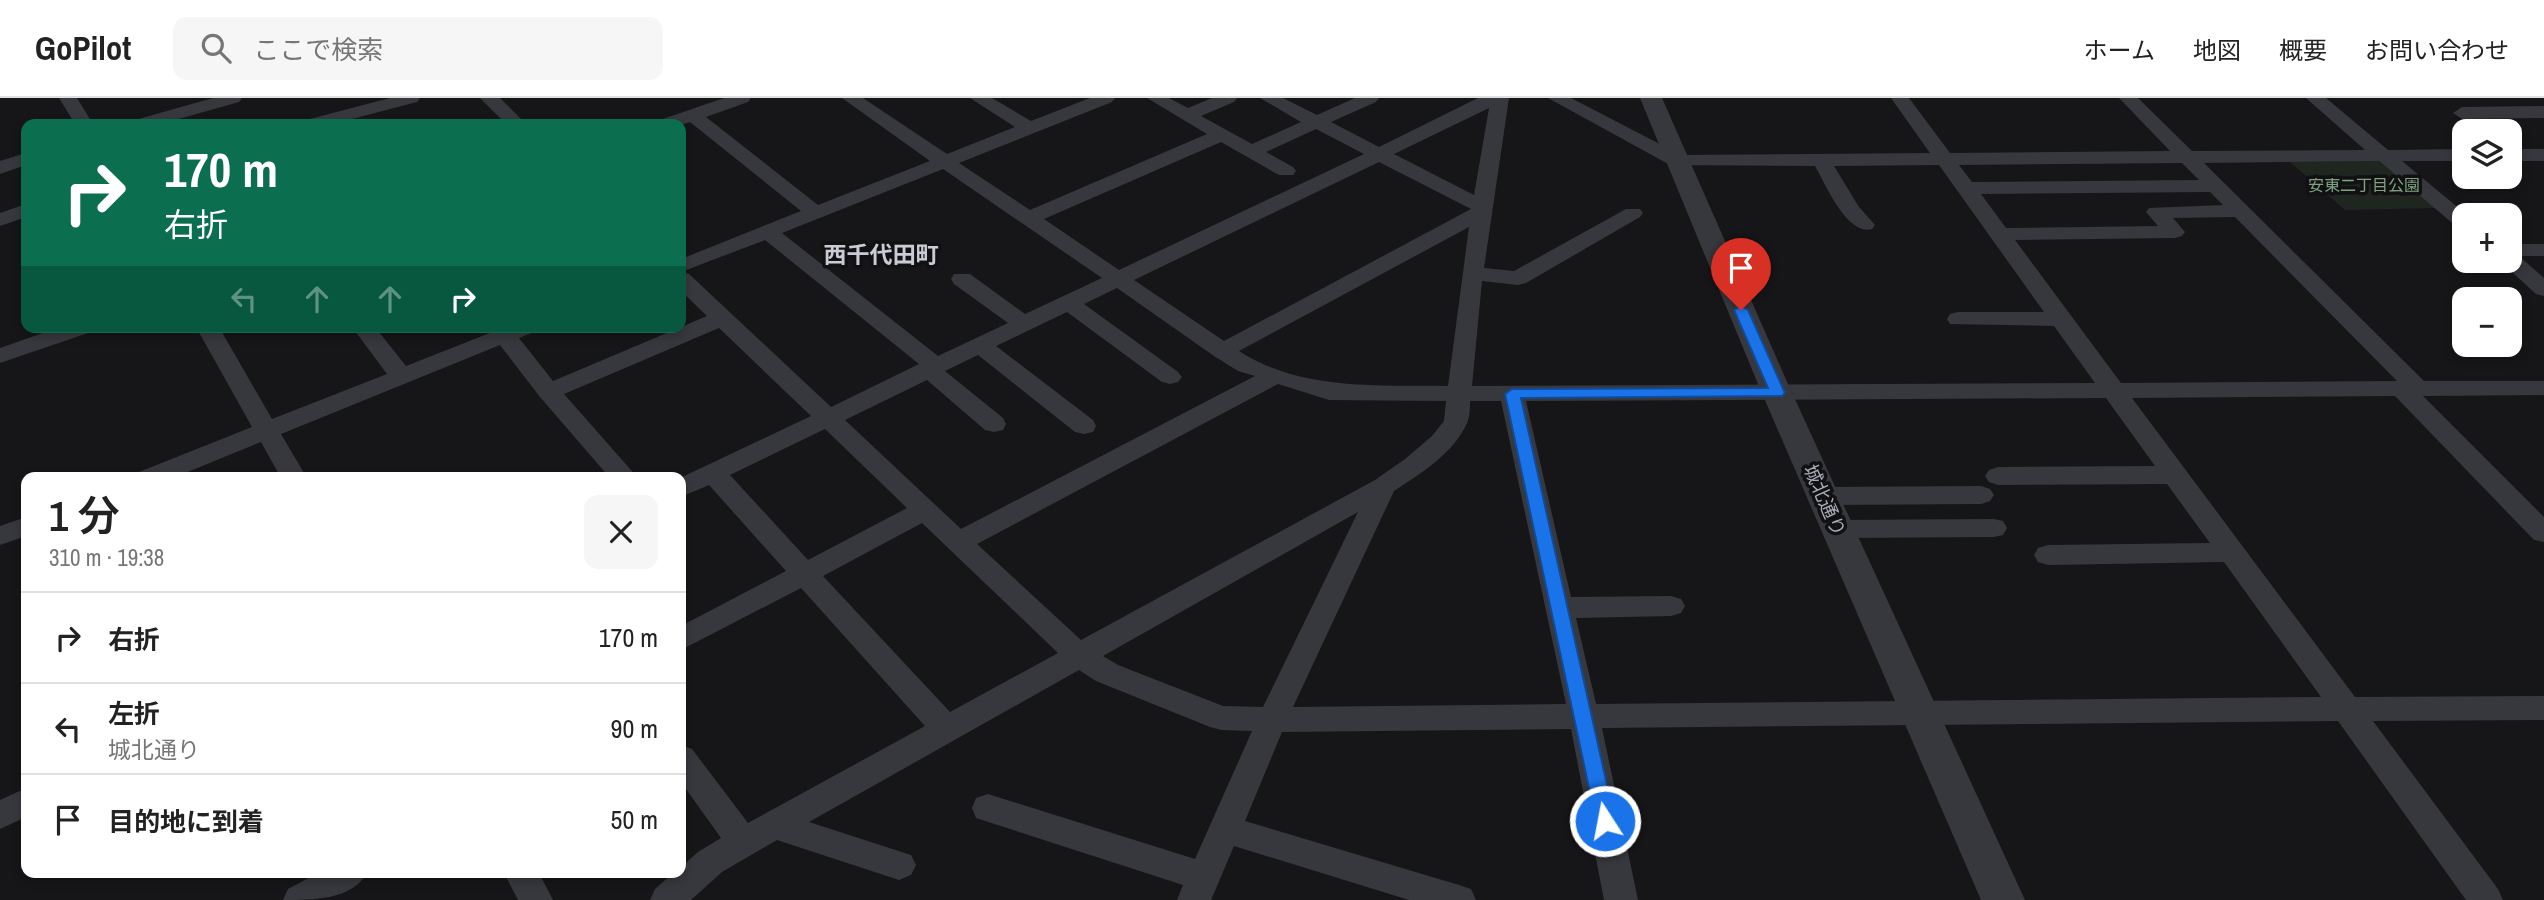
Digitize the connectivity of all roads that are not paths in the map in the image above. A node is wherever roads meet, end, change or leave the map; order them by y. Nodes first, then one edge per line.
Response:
1 (68, 98) edge
2 (233, 98) edge
3 (411, 98) edge
4 (489, 98) edge
5 (742, 98) edge
6 (851, 98) edge
7 (979, 98) edge
8 (1106, 98) edge
9 (1156, 98) edge
10 (1228, 98) edge
11 (1269, 98) edge
12 (1370, 98) edge
13 (1487, 98) edge
14 (1500, 98) edge
15 (1557, 98) edge
16 (1651, 98) edge
17 (1900, 98) edge
18 (2128, 98) edge
19 (2315, 98) edge
20 (2519, 98) edge
21 (197, 103) edge
22 (2462, 113) dead end
23 (2542, 113) edge
24 (693, 115) junction
25 (1187, 115) junction
26 (81, 119) edge
27 (155, 119) edge
28 (332, 119) edge
29 (512, 119) edge
30 (681, 119) edge
31 (1316, 122) junction
32 (1030, 128) junction
33 (1222, 135) junction
34 (1252, 151) junction
35 (1378, 154) junction
36 (2452, 155) edge
37 (2522, 155) edge
38 (2544, 155) edge
39 (2383, 156) junction
40 (2187, 158) junction
41 (1945, 159) junction
42 (21, 161) edge
43 (944, 161) junction
44 (1676, 161) junction
45 (1822, 161) junction
46 (0, 168) edge
47 (1286, 171) dead end
48 (2216, 186) junction
49 (1965, 188) junction
50 (1482, 209) junction
51 (21, 212) edge
52 (2241, 212) junction
53 (816, 213) junction
54 (1633, 213) dead end
55 (2452, 213) edge
56 (1030, 218) junction
57 (0, 220) edge
58 (1865, 225) dead end
59 (767, 232) junction
60 (2000, 234) junction
61 (2522, 250) edge
62 (2544, 250) edge
63 (686, 264) edge
64 (2522, 270) edge
65 (1472, 273) junction
66 (962, 279) dead end
67 (1118, 279) junction
68 (686, 284) edge
69 (2544, 289) edge
70 (1068, 303) junction
71 (722, 318) junction
72 (1958, 319) dead end
73 (2062, 319) junction
74 (1024, 324) junction
75 (66, 333) edge
76 (210, 333) edge
77 (368, 333) edge
78 (509, 333) edge
79 (518, 333) edge
80 (981, 345) junction
81 (1222, 351) junction
82 (0, 356) edge
83 (932, 368) junction
84 (1274, 376) junction
85 (402, 377) junction
86 (1170, 377) dead end
87 (2544, 388) edge
88 (2113, 389) junction
89 (2410, 389) junction
90 (549, 392) junction
91 (1777, 393) junction
92 (1457, 394) junction
93 (1512, 394) junction
94 (827, 418) junction
95 (994, 424) dead end
96 (1084, 426) dead end
97 (267, 431) junction
98 (163, 472) edge
99 (291, 472) edge
100 (620, 472) edge
101 (713, 473) junction
102 (2176, 475) junction
103 (686, 486) edge
104 (1384, 486) junction
105 (1823, 496) junction
106 (925, 510) junction
107 (21, 528) edge
108 (1994, 528) dead end
109 (1838, 529) junction
110 (2544, 533) edge
111 (0, 536) edge
112 (958, 541) junction
113 (2232, 552) junction
114 (2048, 555) dead end
115 (805, 573) junction
116 (1671, 606) dead end
117 (1561, 608) junction
118 (686, 636) edge
119 (1077, 654) junction
120 (2544, 708) edge
121 (2346, 710) junction
122 (1919, 712) junction
123 (1584, 717) junction
124 (1272, 720) junction
125 (945, 728) junction
126 (686, 765) edge
127 (21, 804) edge
128 (988, 808) dead end
129 (0, 815) edge
130 (774, 825) junction
131 (1226, 829) junction
132 (743, 842) junction
133 (899, 864) dead end
134 (341, 878) edge
135 (524, 878) edge
136 (1200, 888) edge
137 (300, 900) edge
138 (536, 900) edge
139 (667, 900) edge
140 (1459, 900) edge
141 (1621, 900) edge
142 (2003, 900) edge
143 (2486, 900) edge

1 - 26 street
2 - 21 street
3 - 28 street
4 - 29 street
5 - 24 street
6 - 43 street
7 - 32 street
8 - 32 street
9 - 25 street
10 - 25 street
11 - 31 street
12 - 31 street
13 - 35 street
14 - 50 street
15 - 44 street
16 - 44 street, 城北通り
17 - 41 street
18 - 40 street
19 - 39 street
20 - 23 street
21 - 27 street
22 - 23 street
24 - 30 street
24 - 53 street
25 - 33 street
31 - 34 street
31 - 35 street
32 - 43 street
33 - 34 street
33 - 56 street
34 - 47 street
35 - 50 street
35 - 67 street
36 - 39 street
37 - 38 street
39 - 40 street
39 - 55 street
40 - 41 street
40 - 48 street
41 - 45 street
41 - 49 street
42 - 46 street
43 - 53 street
43 - 56 street
44 - 45 street
44 - 91 street, 城北通り
45 - 58 street
48 - 49 street
48 - 52 street
49 - 60 street
50 - 65 street
50 - 81 street
51 - 57 street
52 - 60 street
52 - 89 street
53 - 59 street
54 - 65 street
56 - 67 street
59 - 63 street
59 - 83 street
60 - 73 street
61 - 62 street
64 - 69 street
65 - 92 street
66 - 74 street
67 - 70 street
67 - 81 street
68 - 71 street
70 - 74 street
70 - 86 street
71 - 90 street
71 - 94 street
72 - 73 street
73 - 88 street
74 - 80 street
75 - 82 street
76 - 97 street
77 - 85 street
78 - 85 street
79 - 90 street
80 - 83 street
80 - 96 street
81 - 84 street
83 - 94 street
83 - 95 street
84 - 92 street
84 - 112 street
85 - 97 street
87 - 89 street
88 - 89 street
88 - 91 street
88 - 102 street
89 - 110 street
90 - 100 street
91 - 93 street
91 - 105 street, 城北通り
92 - 93 street
92 - 104 street
93 - 117 street
94 - 101 street
94 - 106 street
97 - 98 street
97 - 99 street
101 - 103 street
101 - 115 street
102 - 105 street
102 - 113 street
104 - 119 street
104 - 124 street
105 - 109 street, 城北通り
106 - 112 street
106 - 115 street
107 - 111 street
108 - 109 street
109 - 122 street, 城北通り
112 - 119 street
113 - 114 street
113 - 121 street
115 - 118 street
115 - 125 street
116 - 117 street
117 - 123 street
119 - 124 street
119 - 125 street
120 - 121 street
121 - 122 street
121 - 143 street
122 - 123 street
122 - 142 street, 城北通り
123 - 124 street
123 - 141 street
124 - 131 street
125 - 130 street
126 - 132 street
127 - 129 street
128 - 136 street
130 - 132 street
130 - 133 street
131 - 136 street
131 - 140 street
132 - 139 street
134 - 137 street
135 - 138 street

